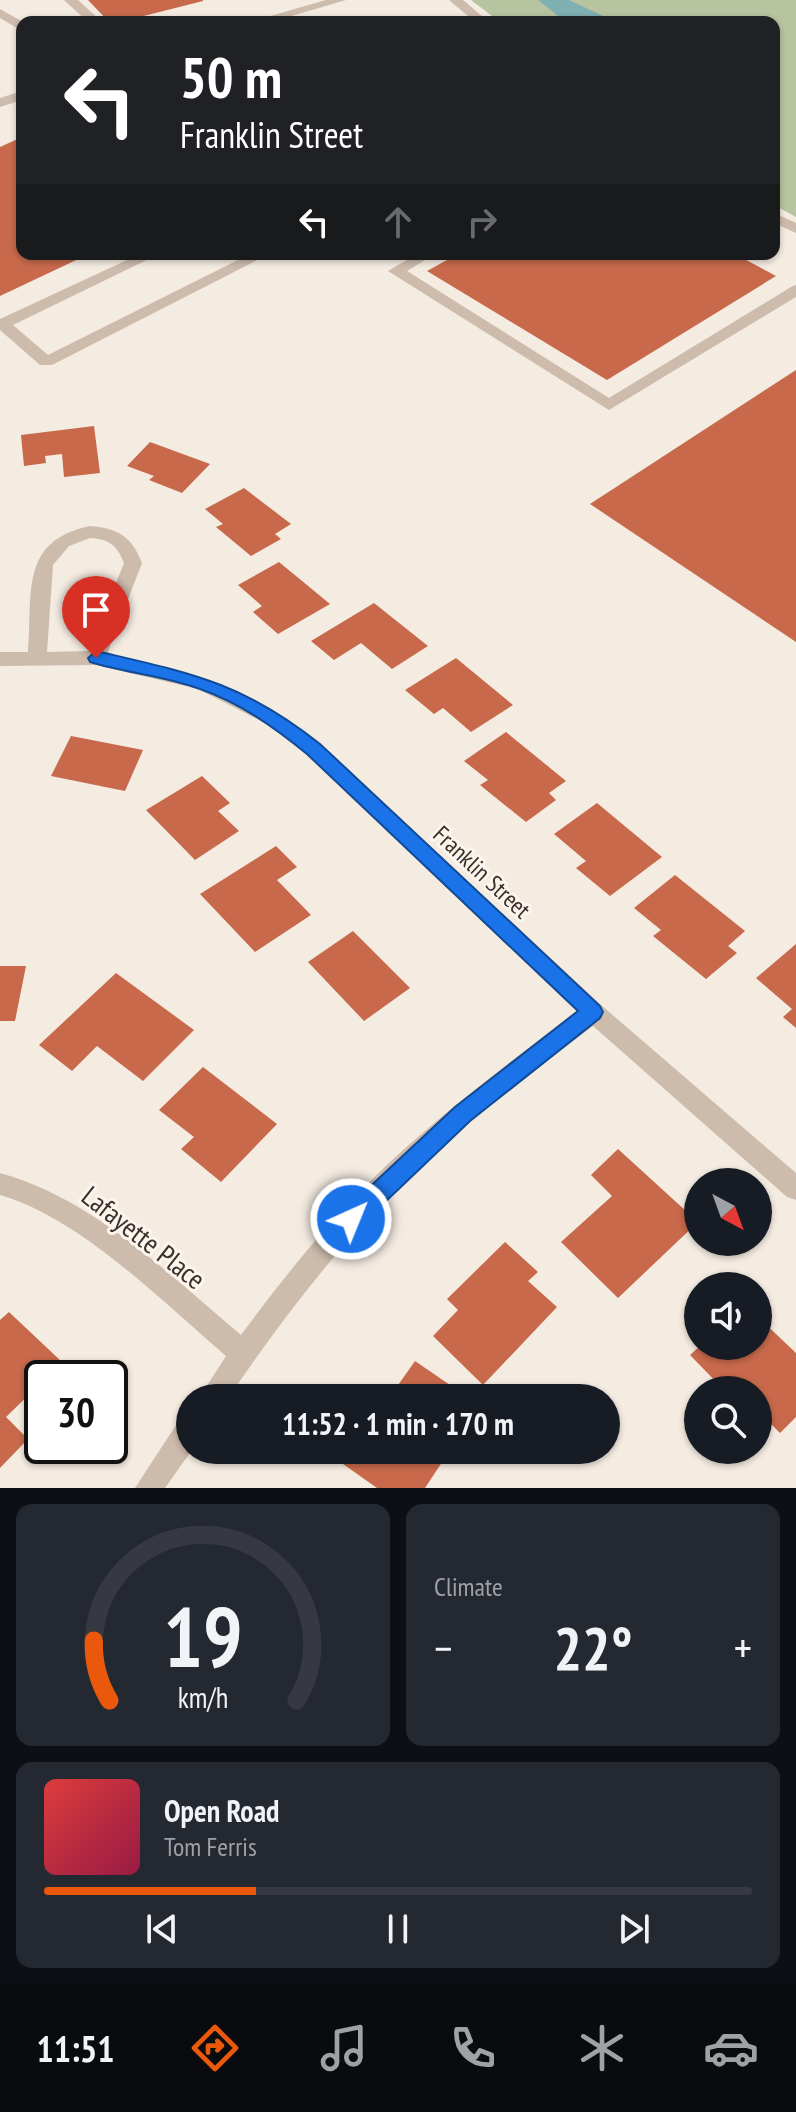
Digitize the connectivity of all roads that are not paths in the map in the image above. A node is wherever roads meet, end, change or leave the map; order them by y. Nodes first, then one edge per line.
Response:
1 (70, 0) edge
2 (340, 0) edge
3 (455, 0) edge
4 (89, 16) edge
5 (279, 16) edge
6 (475, 16) edge
7 (139, 260) edge
8 (250, 260) edge
9 (417, 260) edge
10 (796, 290) edge
11 (37, 657) junction
12 (96, 658) junction
13 (0, 659) edge
14 (593, 1012) junction
15 (0, 1184) edge
16 (796, 1189) edge
17 (243, 1353) junction
18 (222, 1384) edge
19 (176, 1449) edge
20 (149, 1488) edge

1 - 4 street
2 - 5 street
3 - 6 street
7 - 8 street
9 - 10 street
11 - 12 street, Franklin Street
11 - 12 street
11 - 13 street, Franklin Street
12 - 14 street, Franklin Street
14 - 16 street, Franklin Street
14 - 17 street
15 - 17 street, Lafayette Place
17 - 18 street
19 - 20 street

